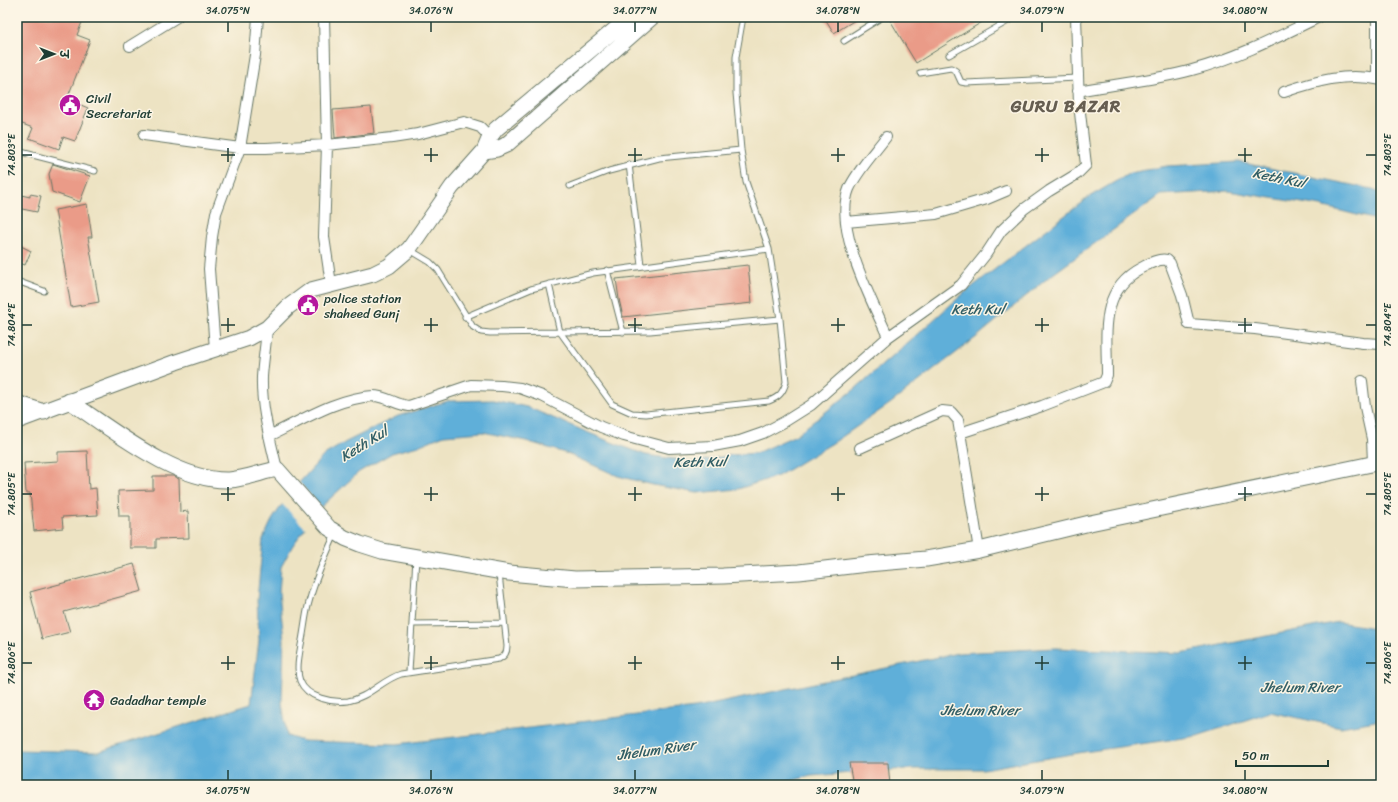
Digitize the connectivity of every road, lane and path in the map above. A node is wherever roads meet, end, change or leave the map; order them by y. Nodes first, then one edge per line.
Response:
1 (177, 17) edge
2 (258, 17) edge
3 (324, 17) edge
4 (630, 17) edge
5 (652, 17) edge
6 (743, 17) edge
7 (882, 17) edge
8 (1015, 17) edge
9 (1076, 17) edge
10 (1319, 17) edge
11 (1377, 17) edge
12 (844, 41) dead end
13 (130, 46) dead end
14 (949, 55) dead end
15 (920, 73) dead end
16 (1078, 78) junction
17 (1379, 79) edge
18 (1078, 91) junction
19 (1284, 92) dead end
20 (144, 135) dead end
21 (886, 137) dead end
22 (327, 144) junction
23 (487, 144) junction
24 (240, 148) junction
25 (741, 150) junction
26 (17, 151) edge
27 (629, 164) junction
28 (95, 171) dead end
29 (570, 186) dead end
30 (1006, 191) dead end
31 (846, 222) junction
32 (410, 249) junction
33 (769, 249) junction
34 (641, 265) junction
35 (607, 270) junction
36 (17, 281) edge
37 (331, 284) junction
38 (549, 284) junction
39 (44, 291) dead end
40 (465, 317) junction
41 (780, 319) junction
42 (268, 328) junction
43 (560, 332) junction
44 (623, 332) junction
45 (888, 337) junction
46 (1381, 344) edge
47 (215, 348) junction
48 (1362, 381) dead end
49 (69, 401) junction
50 (17, 403) edge
51 (44, 412) junction
52 (17, 421) edge
53 (960, 433) junction
54 (269, 436) junction
55 (860, 448) dead end
56 (1377, 462) edge
57 (280, 472) junction
58 (332, 530) junction
59 (978, 550) junction
60 (416, 557) junction
61 (499, 571) junction
62 (504, 623) junction
63 (412, 624) junction
64 (409, 672) junction

1 - 13 street
2 - 24 street
3 - 22 street
4 - 23 street
5 - 23 street
6 - 25 lane
7 - 12 lane
8 - 14 lane
9 - 16 street
10 - 18 street
11 - 17 street
15 - 16 lane
16 - 18 street
17 - 19 street
18 - 45 street
20 - 24 street
21 - 31 street
22 - 23 street
22 - 24 street
22 - 37 street
23 - 32 street
24 - 47 street
25 - 27 lane
25 - 33 lane
26 - 28 lane
27 - 29 lane
27 - 34 lane
30 - 31 street
31 - 45 street
32 - 37 street
32 - 40 lane
33 - 34 lane
33 - 41 lane
34 - 35 lane
35 - 38 lane
35 - 44 lane
36 - 39 lane
37 - 42 street
38 - 40 lane
38 - 43 lane
40 - 43 lane
41 - 43 lane
41 - 44 lane
42 - 47 street
42 - 54 street
43 - 44 lane
45 - 54 street
46 - 53 street
47 - 49 street
48 - 56 street
49 - 51 street
49 - 57 street
50 - 51 street
51 - 52 street
53 - 55 street
53 - 59 street
54 - 57 street
56 - 59 street
57 - 58 street
58 - 60 street
58 - 64 lane
59 - 61 street
60 - 61 street
60 - 63 lane
61 - 62 lane
62 - 63 lane
62 - 64 lane
63 - 64 lane

